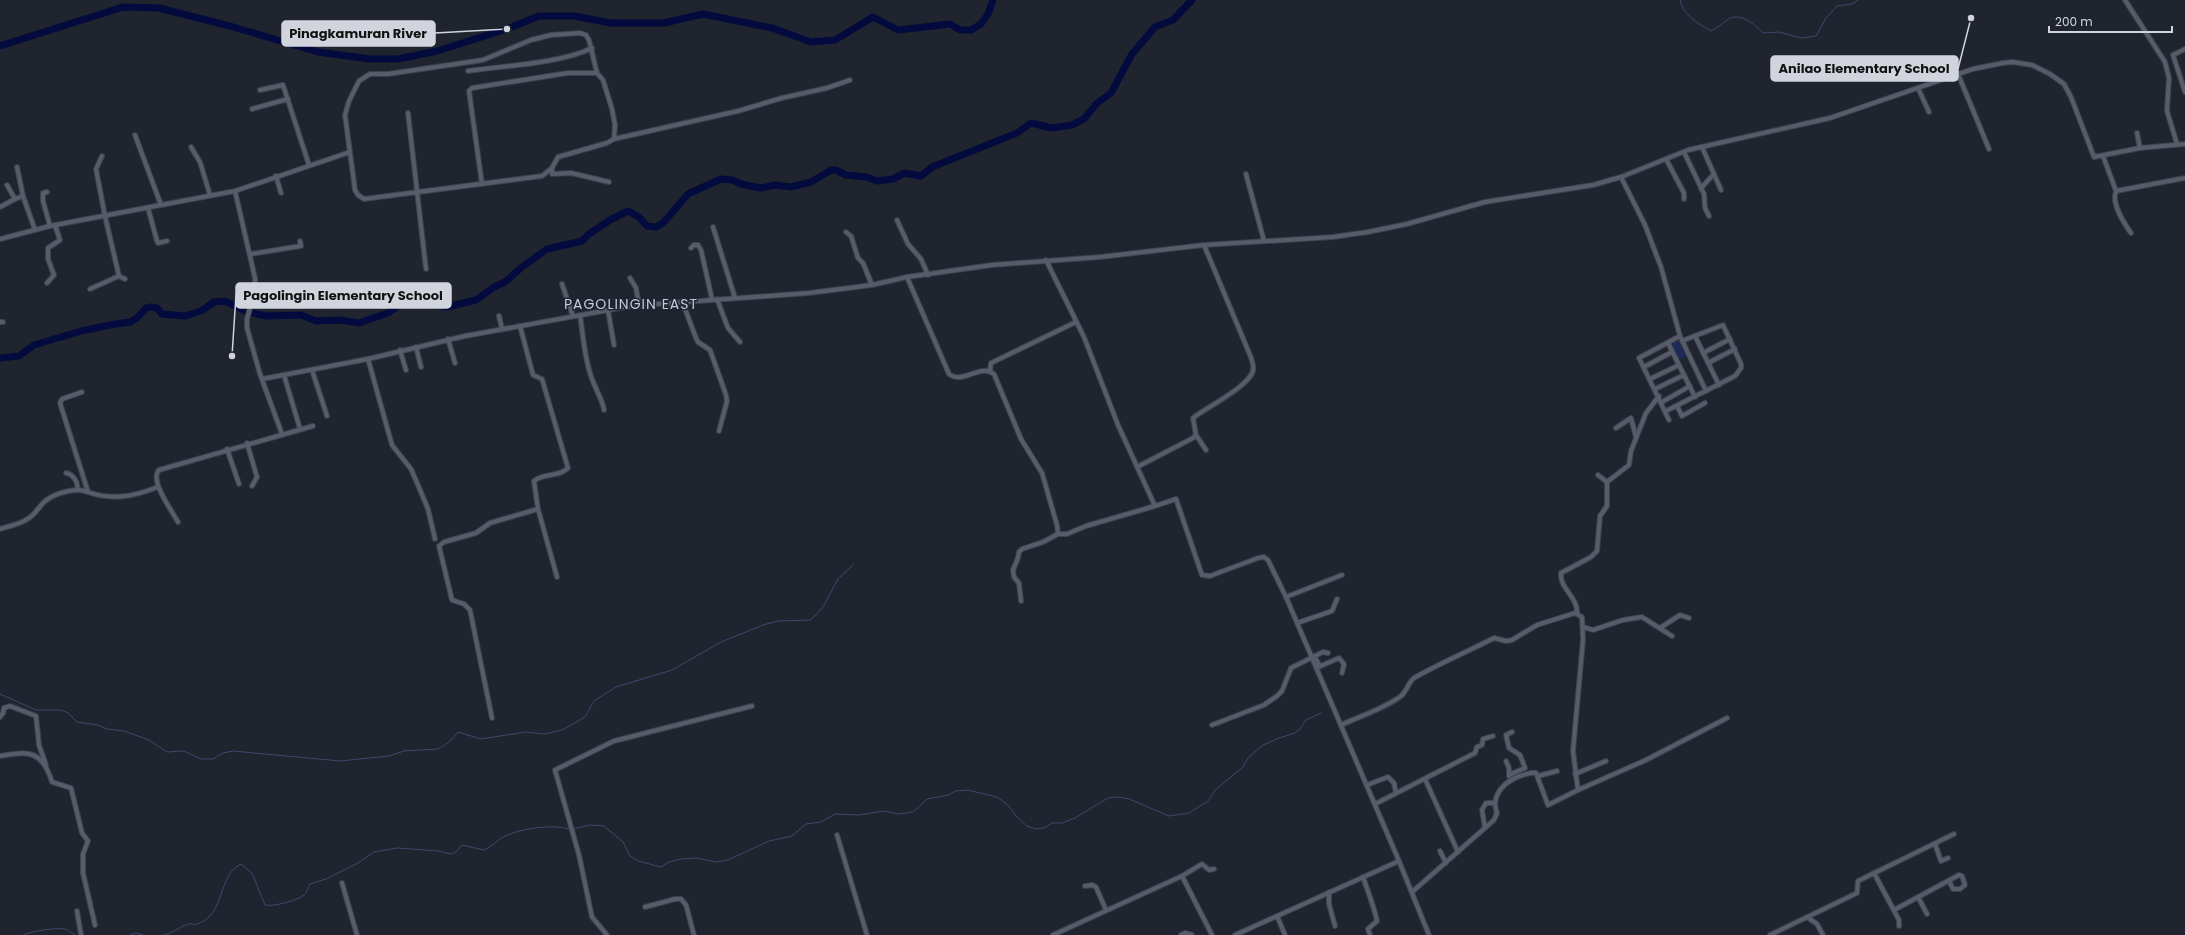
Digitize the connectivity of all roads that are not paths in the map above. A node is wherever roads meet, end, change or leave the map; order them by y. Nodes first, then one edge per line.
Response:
1 (2125, 0) edge
2 (592, 48) junction
3 (2185, 49) edge
4 (468, 71) dead end
5 (597, 72) junction
6 (1958, 74) junction
7 (850, 80) dead end
8 (1918, 88) junction
9 (260, 90) dead end
10 (2185, 92) edge
11 (288, 99) junction
12 (252, 109) dead end
13 (1929, 112) dead end
14 (408, 113) dead end
15 (2137, 133) dead end
16 (135, 135) dead end
17 (614, 139) junction
18 (2177, 144) junction
19 (2185, 144) edge
20 (191, 147) dead end
21 (1702, 147) junction
22 (2140, 148) junction
23 (1989, 149) dead end
24 (350, 152) junction
25 (1684, 152) junction
26 (102, 156) dead end
27 (2103, 156) junction
28 (1666, 159) junction
29 (309, 165) junction
30 (17, 167) dead end
31 (552, 168) junction
32 (1246, 174) dead end
33 (1714, 174) junction
34 (276, 176) junction
35 (1621, 177) junction
36 (2185, 178) edge
37 (609, 182) dead end
38 (482, 184) junction
39 (7, 185) dead end
40 (1701, 188) junction
41 (1721, 190) dead end
42 (234, 191) junction
43 (2116, 191) junction
44 (47, 192) dead end
45 (416, 192) junction
46 (280, 193) dead end
47 (23, 196) junction
48 (210, 196) junction
49 (15, 199) junction
50 (1684, 199) dead end
51 (161, 206) junction
52 (0, 207) edge
53 (148, 208) junction
54 (105, 216) junction
55 (1709, 216) dead end
56 (897, 220) dead end
57 (53, 226) junction
58 (713, 227) dead end
59 (35, 230) junction
60 (846, 232) dead end
61 (2131, 233) dead end
62 (0, 238) edge
63 (167, 241) dead end
64 (300, 241) dead end
65 (1264, 241) junction
66 (1204, 245) junction
67 (691, 248) dead end
68 (251, 254) junction
69 (1046, 260) junction
70 (426, 269) dead end
71 (928, 275) junction
72 (119, 276) junction
73 (907, 277) junction
74 (630, 278) dead end
75 (124, 279) dead end
76 (47, 283) dead end
77 (562, 284) dead end
78 (872, 285) junction
79 (90, 289) dead end
80 (735, 298) junction
81 (715, 299) junction
82 (682, 301) junction
83 (640, 305) junction
84 (608, 310) junction
85 (580, 315) junction
86 (499, 316) dead end
87 (573, 316) junction
88 (1076, 322) junction
89 (520, 326) junction
90 (502, 329) junction
91 (1680, 336) junction
92 (1694, 336) junction
93 (448, 339) junction
94 (1730, 339) junction
95 (1682, 341) junction
96 (740, 342) dead end
97 (1668, 343) junction
98 (614, 345) dead end
99 (416, 346) junction
100 (1735, 349) junction
101 (400, 350) junction
102 (1672, 352) junction
103 (1703, 353) junction
104 (368, 359) junction
105 (455, 363) dead end
106 (1708, 363) junction
107 (1679, 365) junction
108 (421, 367) dead end
109 (1644, 367) junction
110 (312, 370) junction
111 (406, 370) dead end
112 (990, 371) junction
113 (284, 375) junction
114 (1684, 375) junction
115 (262, 379) junction
116 (1650, 379) junction
117 (1719, 385) junction
118 (1690, 386) junction
119 (1655, 389) junction
120 (1706, 391) junction
121 (82, 392) dead end
122 (1659, 396) junction
123 (1695, 397) junction
124 (1662, 402) junction
125 (1704, 403) dead end
126 (1677, 406) junction
127 (604, 410) dead end
128 (1666, 411) junction
129 (327, 416) dead end
130 (1669, 420) dead end
131 (313, 426) dead end
132 (1616, 428) dead end
133 (300, 429) junction
134 (719, 431) dead end
135 (282, 434) junction
136 (1196, 435) junction
137 (1636, 438) junction
138 (247, 443) junction
139 (227, 449) junction
140 (1206, 450) dead end
141 (1137, 467) junction
142 (66, 473) dead end
143 (1598, 475) dead end
144 (1607, 482) junction
145 (239, 484) dead end
146 (252, 486) dead end
147 (158, 487) junction
148 (77, 490) junction
149 (88, 492) junction
150 (1155, 506) junction
151 (538, 509) junction
152 (178, 522) dead end
153 (0, 529) edge
154 (1058, 534) junction
155 (435, 539) dead end
156 (1342, 575) dead end
157 (557, 577) dead end
158 (1286, 597) junction
159 (1337, 599) dead end
160 (1021, 601) dead end
161 (1577, 614) junction
162 (1689, 618) dead end
163 (1297, 623) junction
164 (1583, 627) junction
165 (1660, 628) junction
166 (1672, 636) dead end
167 (1328, 653) dead end
168 (1313, 657) junction
169 (1320, 666) junction
170 (1316, 668) junction
171 (1342, 674) dead end
172 (752, 706) dead end
173 (0, 717) edge
174 (492, 718) dead end
175 (1727, 718) dead end
176 (1212, 725) dead end
177 (1341, 725) junction
178 (1512, 732) dead end
179 (1493, 736) dead end
180 (0, 756) edge
181 (1506, 761) dead end
182 (1606, 761) dead end
183 (48, 771) junction
184 (1557, 771) dead end
185 (1575, 774) junction
186 (1509, 775) junction
187 (1538, 776) junction
188 (1425, 779) junction
189 (1510, 780) junction
190 (1367, 785) junction
191 (1578, 790) junction
192 (1396, 794) junction
193 (1494, 803) junction
194 (1375, 804) junction
195 (1485, 828) junction
196 (1954, 834) dead end
197 (837, 835) dead end
198 (1934, 844) junction
199 (1440, 851) dead end
200 (1458, 852) junction
201 (1948, 858) dead end
202 (1399, 861) junction
203 (1446, 863) junction
204 (1214, 869) dead end
205 (1874, 874) junction
206 (1182, 876) junction
207 (1363, 877) junction
208 (1949, 881) dead end
209 (342, 883) dead end
210 (1085, 886) dead end
211 (1329, 892) junction
212 (1412, 892) junction
213 (1918, 897) junction
214 (645, 907) dead end
215 (1106, 910) junction
216 (1894, 910) junction
217 (77, 911) dead end
218 (1928, 914) dead end
219 (1277, 916) junction
220 (1807, 917) junction
221 (95, 925) dead end
222 (1335, 926) dead end
223 (1899, 926) dead end
224 (1242, 934) edge
225 (81, 935) edge
226 (357, 935) edge
227 (607, 935) edge
228 (694, 935) edge
229 (867, 935) edge
230 (1053, 935) edge
231 (1181, 935) edge
232 (1192, 935) edge
233 (1212, 935) edge
234 (1235, 935) edge
235 (1285, 935) edge
236 (1370, 935) edge
237 (1429, 935) edge
238 (1770, 935) edge
239 (1823, 935) edge

1 - 18 street
2 - 4 street
2 - 5 street
2 - 24 street
3 - 10 street
5 - 17 street
5 - 38 street
6 - 8 street
6 - 23 street
6 - 27 street
7 - 17 street
8 - 13 street
8 - 21 street
9 - 11 street
11 - 12 street
11 - 29 street
14 - 45 street
15 - 22 street
16 - 51 street
17 - 31 street
18 - 19 street
18 - 22 street
20 - 48 street
21 - 25 street
21 - 33 street
22 - 27 street
24 - 29 street
24 - 45 street
25 - 28 street
25 - 40 street
26 - 54 street
27 - 43 street
28 - 35 street
28 - 50 street
29 - 34 street
30 - 47 street
31 - 37 street
31 - 38 street
32 - 65 street
33 - 40 street
33 - 41 street
34 - 42 street
34 - 46 street
35 - 65 street
35 - 91 street
36 - 43 street
38 - 45 street
39 - 49 street
40 - 55 street
42 - 48 street
42 - 68 street
43 - 61 street
44 - 57 street
45 - 70 street
47 - 49 street
47 - 59 street
48 - 51 street
49 - 52 street
51 - 53 street
53 - 54 street
53 - 63 street
54 - 57 street
54 - 72 street
56 - 71 street
57 - 59 street
57 - 76 street
58 - 80 street
59 - 62 street
60 - 78 street
64 - 68 street
65 - 66 street
66 - 69 street
66 - 136 street
67 - 81 street
68 - 115 street
69 - 71 street
69 - 88 street
71 - 73 street
72 - 75 street
72 - 79 street
73 - 78 street
73 - 112 street
74 - 83 street
77 - 87 street
78 - 80 street
80 - 81 street
81 - 82 street
81 - 96 street
82 - 83 street
82 - 134 street
83 - 84 street
84 - 85 street
84 - 98 street
85 - 87 street
85 - 127 street
86 - 90 street
87 - 89 street
88 - 112 street
88 - 141 street
89 - 90 street
89 - 151 street
90 - 93 street
91 - 95 street
91 - 97 street
92 - 94 street
92 - 95 street
92 - 103 street
93 - 99 street
93 - 105 street
94 - 100 street
94 - 103 street
95 - 120 street
97 - 102 street
97 - 109 street
99 - 101 street
99 - 108 street
100 - 106 street
100 - 117 street
101 - 104 street
101 - 111 street
102 - 107 street
102 - 109 street
103 - 106 street
104 - 110 street
104 - 155 street
106 - 117 street
107 - 114 street
107 - 116 street
109 - 116 street
110 - 113 street
110 - 129 street
112 - 154 street
113 - 115 street
113 - 133 street
114 - 118 street
114 - 119 street
115 - 135 street
116 - 119 street
117 - 120 street
118 - 123 street
118 - 124 street
119 - 122 street
120 - 123 street
121 - 149 street
122 - 124 street
122 - 137 street
123 - 126 street
124 - 128 street
125 - 126 street
126 - 128 street
128 - 130 street
131 - 133 street
132 - 137 street
133 - 135 street
135 - 138 street
136 - 140 street
136 - 141 street
137 - 144 street
138 - 139 street
138 - 146 street
139 - 145 street
139 - 147 street
141 - 150 street
142 - 148 street
143 - 144 street
144 - 161 street
147 - 149 street
147 - 152 street
148 - 149 street
148 - 153 street
150 - 154 street
150 - 158 street
151 - 157 street
151 - 174 street
154 - 160 street
156 - 158 street
158 - 163 street
159 - 163 street
161 - 164 street
161 - 177 street
162 - 165 street
163 - 168 street
164 - 165 street
164 - 185 street
165 - 166 street
167 - 168 street
168 - 169 street
168 - 170 street
168 - 176 street
169 - 170 street
169 - 171 street
170 - 177 street
172 - 227 street
173 - 183 street
175 - 191 street
177 - 190 street
178 - 186 street
179 - 188 street
180 - 183 street
181 - 186 street
182 - 185 street
183 - 221 street
184 - 187 street
185 - 191 street
186 - 189 street
187 - 189 street
187 - 191 street
188 - 192 street
188 - 200 street
189 - 193 street
190 - 192 street
190 - 194 street
192 - 194 street
193 - 195 street
193 - 195 street
194 - 202 street
195 - 200 street
196 - 198 street
197 - 229 street
198 - 201 street
198 - 205 street
199 - 203 street
200 - 203 street
202 - 207 street
202 - 212 street
203 - 212 street
204 - 206 street
205 - 216 street
205 - 220 street
206 - 215 street
206 - 233 street
207 - 211 street
207 - 236 street
208 - 213 street
209 - 226 street
210 - 215 street
211 - 219 street
211 - 222 street
212 - 237 street
213 - 216 street
213 - 218 street
214 - 228 street
215 - 230 street
216 - 223 street
217 - 225 street
219 - 224 street
219 - 235 street
220 - 238 street
220 - 239 street
224 - 234 street
231 - 232 street

